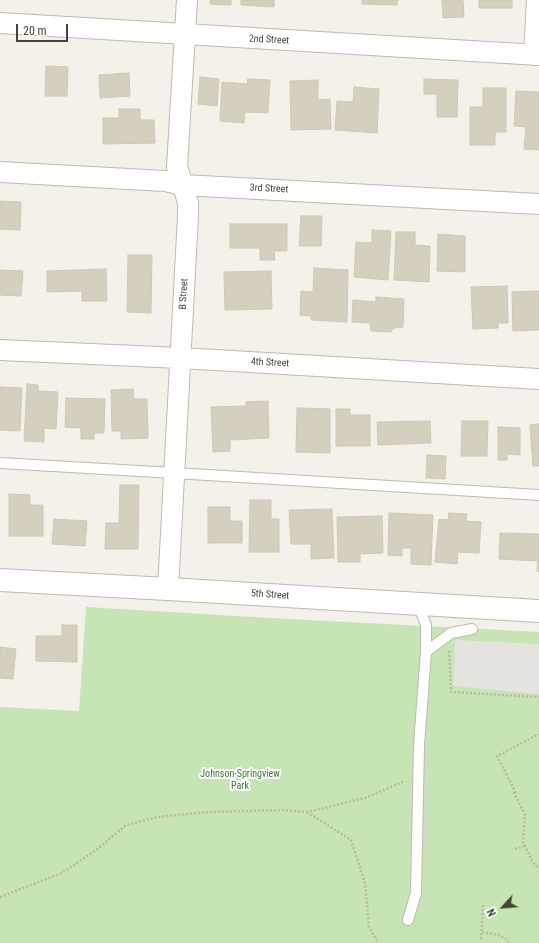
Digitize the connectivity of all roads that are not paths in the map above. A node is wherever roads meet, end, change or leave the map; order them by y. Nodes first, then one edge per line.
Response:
1 (187, 0) edge
2 (537, 0) edge
3 (0, 23) edge
4 (185, 35) junction
5 (537, 55) edge
6 (0, 172) edge
7 (183, 185) junction
8 (539, 204) edge
9 (0, 350) edge
10 (181, 358) junction
11 (539, 379) edge
12 (0, 463) edge
13 (174, 472) junction
14 (539, 495) edge
15 (0, 580) edge
16 (168, 589) junction
17 (418, 604) junction
18 (539, 611) edge
19 (472, 629) dead end
20 (426, 652) junction
21 (408, 920) dead end

1 - 4 street, B Street
2 - 5 street
3 - 4 street, 2nd Street
4 - 5 street, 2nd Street
4 - 7 street, B Street
6 - 7 street, 3rd Street
7 - 8 street, 3rd Street
7 - 10 street, B Street
9 - 10 street, 4th Street
10 - 11 street, 4th Street
10 - 13 street, B Street
12 - 13 lane
13 - 14 lane
13 - 16 street, B Street
15 - 16 street, 5th Street
16 - 17 street, 5th Street
17 - 18 street, 5th Street
17 - 20 lane
19 - 20 lane
20 - 21 lane

